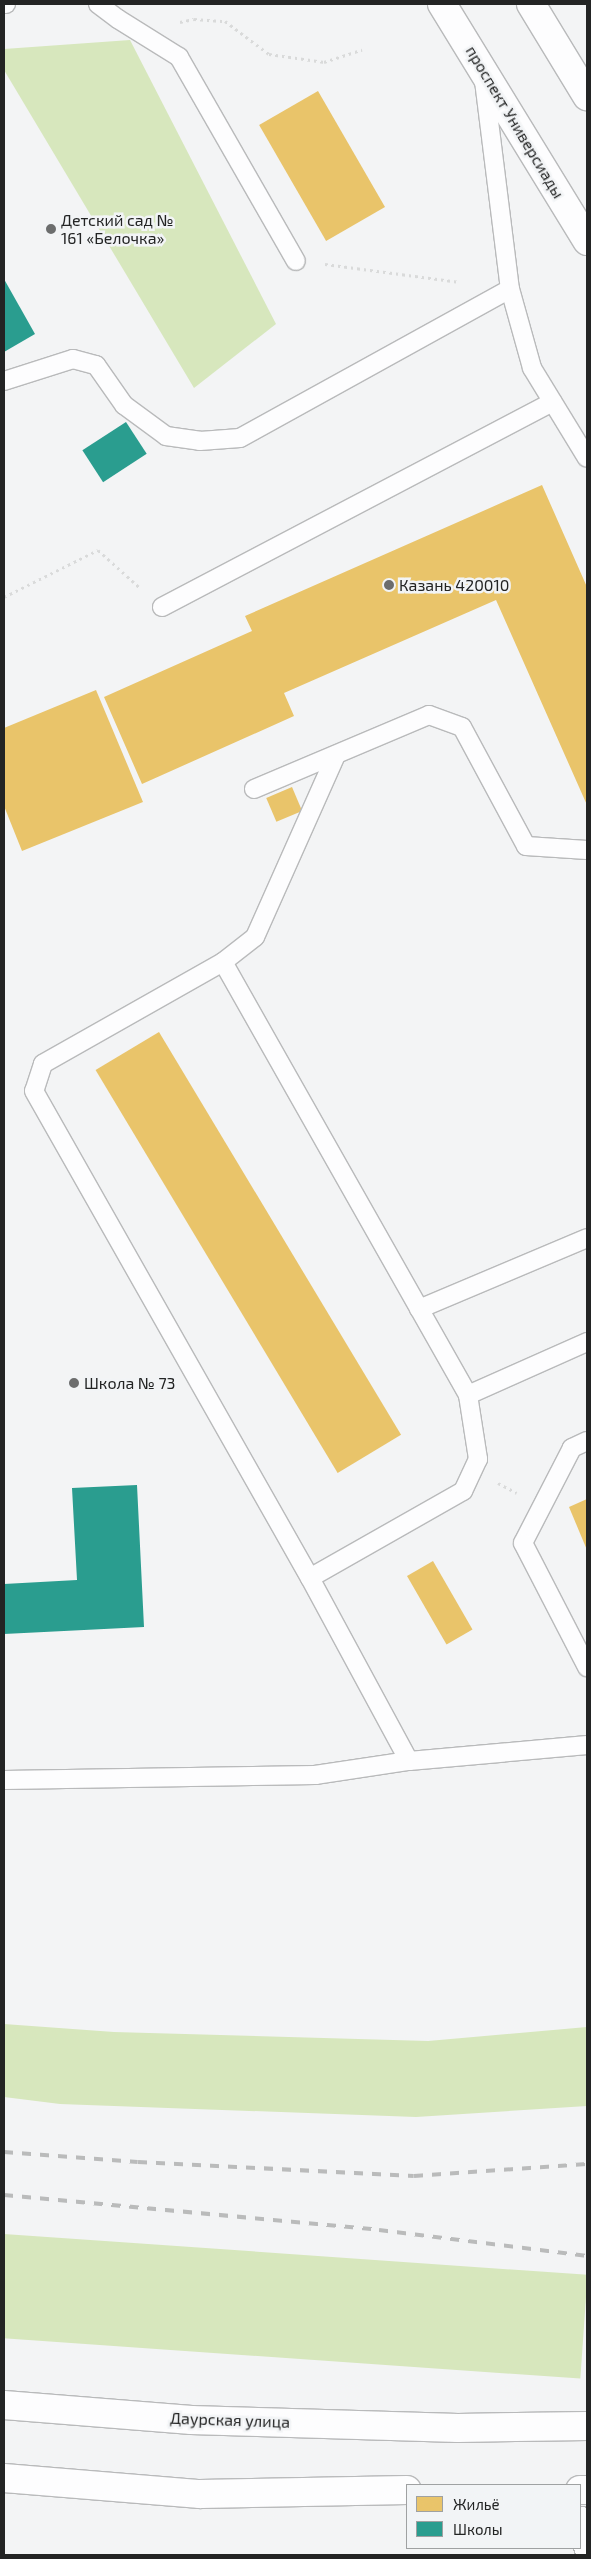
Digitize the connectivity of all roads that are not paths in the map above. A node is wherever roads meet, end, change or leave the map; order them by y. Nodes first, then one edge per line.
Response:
1 (98, 4) edge
2 (442, 4) edge
3 (530, 4) edge
4 (483, 70) junction
5 (587, 96) edge
6 (587, 241) edge
7 (296, 260) road end
8 (510, 289) junction
9 (4, 381) edge
10 (553, 402) junction
11 (587, 458) edge
12 (162, 607) road end
13 (336, 754) junction
14 (254, 789) dead end
15 (587, 850) edge
16 (223, 962) junction
17 (587, 1238) edge
18 (419, 1309) junction
19 (587, 1342) edge
20 (468, 1395) junction
21 (587, 1442) edge
22 (310, 1578) junction
23 (587, 1667) edge
24 (587, 1745) edge
25 (409, 1762) junction
26 (4, 1780) edge
27 (4, 2405) edge
28 (587, 2415) edge
29 (587, 2426) edge
30 (458, 2428) junction
31 (4, 2478) edge
32 (406, 2490) edge
33 (581, 2541) edge
34 (586, 2555) edge

1 - 7 lane
2 - 4 main road, проспект Универсиады
3 - 5 main road
4 - 6 main road, проспект Универсиады
4 - 8 lane
8 - 9 lane
8 - 10 lane
10 - 11 lane
10 - 12 lane
13 - 14 lane
13 - 15 lane
13 - 16 lane
16 - 18 lane
16 - 22 lane
17 - 18 lane
18 - 20 lane
19 - 20 lane
20 - 22 lane
21 - 23 lane
22 - 25 lane
24 - 25 lane
25 - 26 lane
27 - 30 main road, Даурская улица
28 - 30 main road
29 - 30 main road
31 - 32 main road
33 - 34 lane

